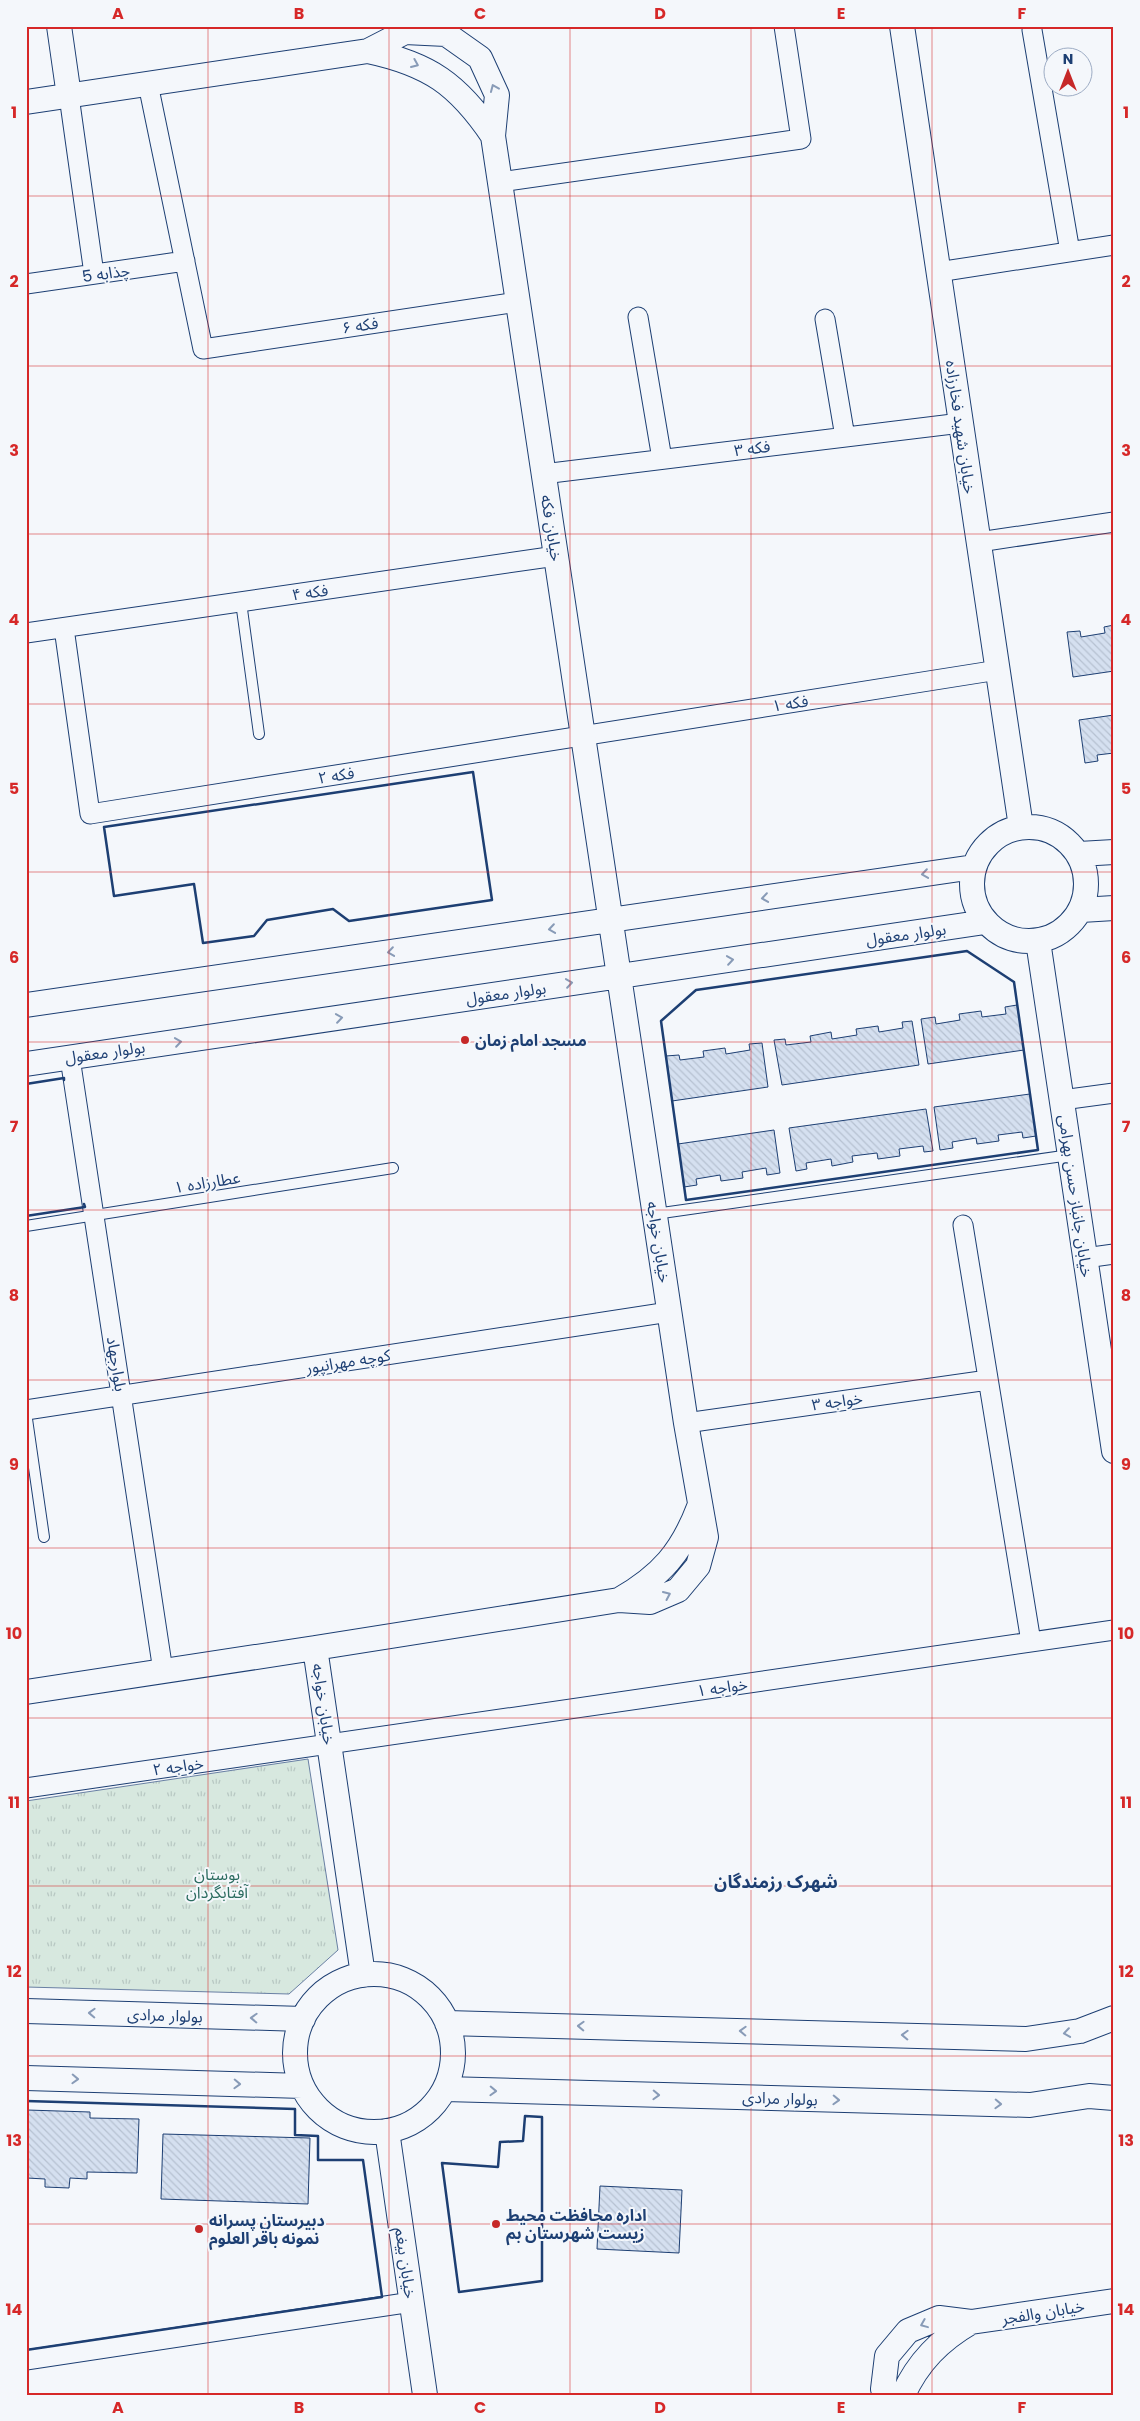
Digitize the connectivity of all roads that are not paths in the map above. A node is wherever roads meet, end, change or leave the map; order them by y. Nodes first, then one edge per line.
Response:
1 (59, 26) edge
2 (784, 26) edge
3 (902, 26) edge
4 (1032, 30) dead end
5 (368, 51) junction
6 (148, 84) junction
7 (69, 96) junction
8 (26, 102) edge
9 (493, 136) junction
10 (500, 182) junction
11 (1114, 245) edge
12 (1070, 252) junction
13 (185, 262) junction
14 (938, 272) junction
15 (94, 274) junction
16 (26, 284) edge
17 (518, 302) junction
18 (638, 317) dead end
19 (825, 320) dead end
20 (961, 423) junction
21 (845, 437) junction
22 (662, 459) junction
23 (544, 474) junction
24 (1114, 522) edge
25 (978, 542) junction
26 (556, 556) junction
27 (242, 602) junction
28 (64, 628) junction
29 (26, 633) edge
30 (998, 670) junction
31 (259, 734) dead end
32 (583, 736) junction
33 (1021, 827) junction
34 (1114, 852) edge
35 (1079, 854) junction
36 (974, 867) junction
37 (1114, 908) edge
38 (1081, 910) junction
39 (610, 921) junction
40 (985, 922) junction
41 (1038, 941) junction
42 (618, 976) junction
43 (26, 1005) edge
44 (70, 1058) junction
45 (26, 1064) edge
46 (1114, 1093) edge
47 (1062, 1100) junction
48 (1070, 1155) junction
49 (393, 1168) dead end
50 (655, 1214) junction
51 (94, 1215) junction
52 (963, 1225) dead end
53 (26, 1226) edge
54 (1114, 1254) edge
55 (1085, 1258) junction
56 (670, 1312) junction
57 (988, 1380) junction
58 (121, 1396) junction
59 (26, 1411) edge
60 (686, 1423) junction
61 (1114, 1451) edge
62 (44, 1537) dead end
63 (1114, 1630) edge
64 (1031, 1642) junction
65 (315, 1648) junction
66 (163, 1671) junction
67 (26, 1692) edge
68 (330, 1744) junction
69 (26, 1788) edge
70 (364, 1975) junction
71 (26, 2011) edge
72 (1114, 2018) edge
73 (303, 2019) junction
74 (448, 2023) junction
75 (26, 2078) edge
76 (302, 2086) junction
77 (445, 2089) junction
78 (1114, 2098) edge
79 (387, 2131) junction
80 (1114, 2301) edge
81 (412, 2302) junction
82 (972, 2322) junction
83 (26, 2360) edge
84 (425, 2395) edge
85 (885, 2395) edge
86 (903, 2395) edge

1 - 7 street
2 - 10 street
3 - 14 street, خیابان شهید فخارزاده
4 - 12 street
5 - 6 street
5 -> 9 street
9 -> 5 street
6 - 7 street
6 - 13 street
7 - 8 street
7 - 15 street
9 - 10 street, خیابان فکه
10 - 17 street, خیابان فکه
11 - 12 street
12 - 14 street
13 - 15 street, چذابه 5
13 - 17 street, فکه ۶
14 - 20 street, خیابان شهید فخارزاده
15 - 16 street, چذابه 5
17 - 23 street, خیابان فکه
18 - 22 street
19 - 21 street
20 - 21 street, فکه ۳
20 - 25 street, خیابان شهید فخارزاده
21 - 22 street, فکه ۳
22 - 23 street, فکه ۳
23 - 26 street, خیابان فکه
24 - 25 street
25 - 30 street, خیابان شهید فخارزاده
26 - 27 street, فکه ۴
26 - 32 street, خیابان فکه
27 - 28 street, فکه ۴
27 - 31 lane
28 - 29 street, فکه ۴
28 - 32 street, فکه ۲
30 - 32 street, فکه ۱
30 - 33 street, خیابان شهید فخارزاده
32 - 39 street, خیابان فکه
33 - 35 street
33 - 36 street
34 - 35 street
35 - 38 street
36 -> 39 street
36 - 40 street
37 - 38 street
38 - 41 street
39 - 42 street, خیابان خواجه
39 -> 43 street
40 - 41 street
42 -> 40 street, بولوار معقول
41 - 47 street, خیابان جانباز حسن بهرامی
44 -> 42 street, بولوار معقول
42 - 50 street, خیابان خواجه
44 - 45 street, بولوار معقول
44 - 51 street, بلوارجهاد
46 - 47 street
47 - 48 street, خیابان جانباز حسن بهرامی
48 - 50 lane
48 - 55 street, خیابان جانباز حسن بهرامی
49 - 51 lane, عطارزاده ۱
50 - 56 street, خیابان خواجه
51 - 53 lane, عطارزاده ۱
51 - 58 street, بلوارجهاد
52 - 57 street
54 - 55 street
55 - 61 street, خیابان جانباز حسن بهرامی
56 - 58 street, کوچه مهرانپور
56 - 60 street, خیابان خواجه
57 - 60 street, خواجه ۳
57 - 64 street
58 - 59 street, کوچه مهرانپور
58 - 66 street, بلوارجهاد
59 - 62 lane
60 - 65 street, خیابان خواجه
63 - 64 street, خواجه ۱
64 - 68 street, خواجه ۱
65 - 66 street
65 - 68 street, خیابان خواجه
66 - 67 street
68 - 69 street, خواجه ۲
68 - 70 street, خیابان خواجه
70 - 73 street
70 - 74 street
73 -> 71 street, بولوار مرادی
72 -> 74 street
73 - 76 street
74 - 77 street
75 -> 76 street
76 - 79 street
77 -> 78 street, بولوار مرادی
77 - 79 street
79 - 81 street, خیابان بیغم
80 - 82 street, خیابان والفجر
81 - 83 street
81 - 84 street, خیابان بیغم
82 -> 85 street
82 - 86 street

